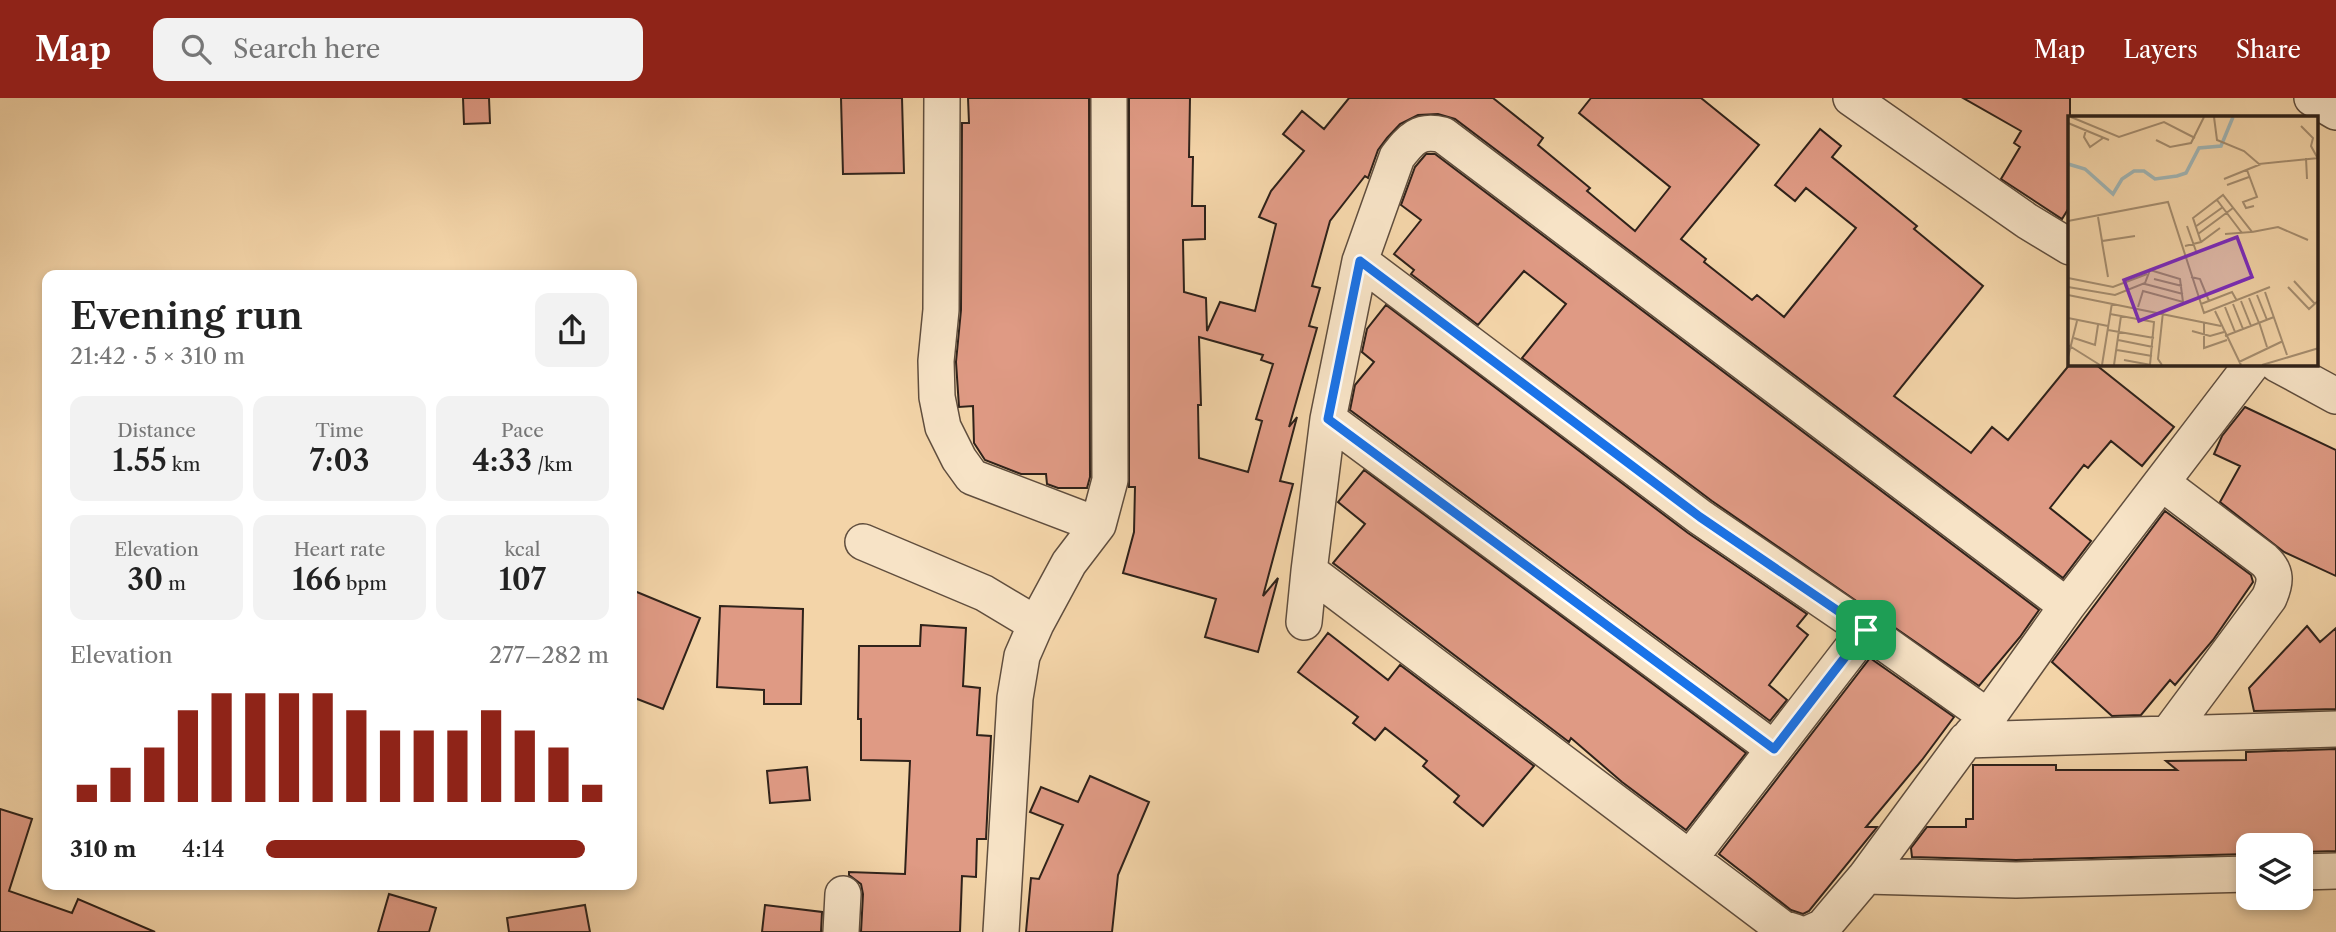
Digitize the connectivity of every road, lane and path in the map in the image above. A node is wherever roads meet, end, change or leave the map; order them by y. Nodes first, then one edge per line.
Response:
1 (942, 98) edge
2 (1110, 98) edge
3 (1851, 98) edge
4 (2312, 98) edge
5 (2336, 112) edge
6 (2068, 246) edge
7 (1360, 261) junction
8 (2250, 366) edge
9 (2281, 366) edge
10 (2336, 396) edge
11 (1328, 419) junction
12 (2162, 482) junction
13 (1098, 525) junction
14 (863, 542) dead end
15 (1309, 572) junction
16 (2067, 606) junction
17 (1304, 622) dead end
18 (1035, 624) junction
19 (1866, 630) junction
20 (1977, 729) junction
21 (2336, 729) edge
22 (2168, 734) junction
23 (1774, 749) junction
24 (1690, 858) junction
25 (2336, 871) edge
26 (2313, 872) edge
27 (2236, 874) edge
28 (1866, 876) junction
29 (843, 894) dead end
30 (841, 932) edge
31 (1001, 932) edge
32 (1795, 932) edge
33 (1812, 932) edge

1 - 13 street
2 - 13 street
3 - 6 street
4 - 5 street
7 - 11 street
7 - 16 street
7 - 19 street
8 - 12 street
9 - 10 street
11 - 15 street
11 - 23 street
12 - 16 street
12 - 22 street
13 - 18 street
14 - 18 street
15 - 17 street
15 - 24 street
16 - 20 street
18 - 31 street
19 - 20 street
19 - 23 street
20 - 22 street
20 - 28 street
21 - 22 street
23 - 24 street
24 - 32 street
25 - 26 street
27 - 28 street
28 - 33 street
29 - 30 street

